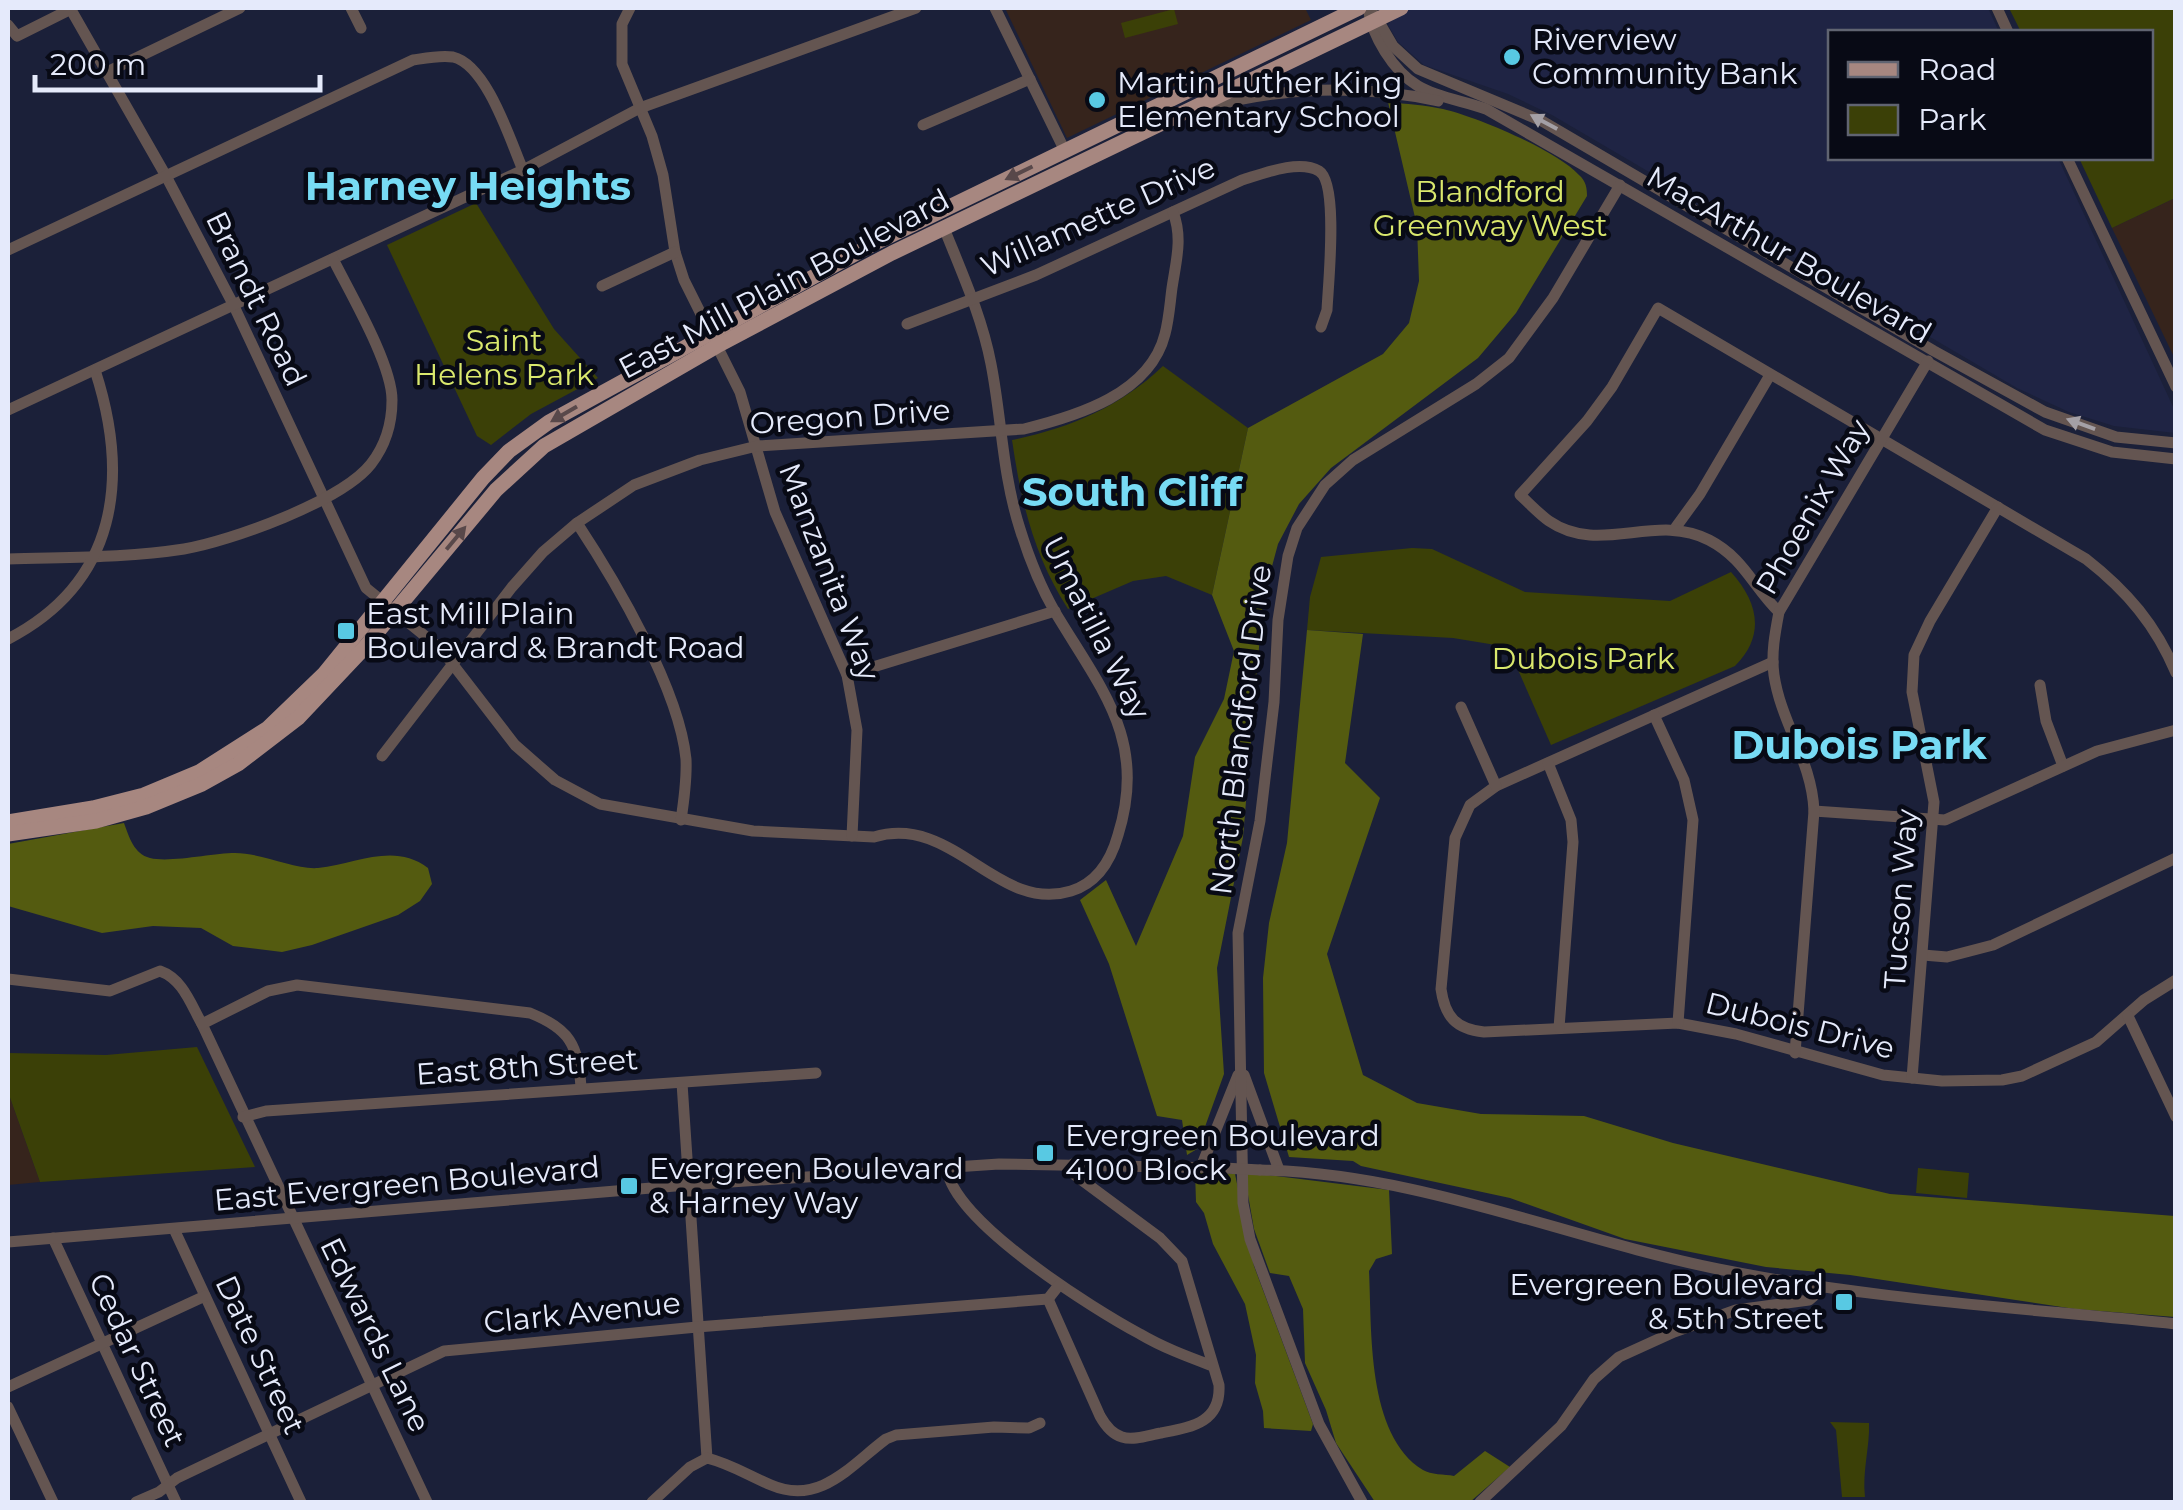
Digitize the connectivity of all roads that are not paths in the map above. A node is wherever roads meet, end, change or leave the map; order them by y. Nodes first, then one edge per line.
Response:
1 (70, 8) edge
2 (240, 8) edge
3 (352, 8) edge
4 (630, 8) edge
5 (916, 8) edge
6 (995, 8) edge
7 (1358, 8) edge
8 (1401, 8) edge
9 (1372, 14) edge
10 (8, 26) edge
11 (360, 28) dead end
12 (107, 72) junction
13 (1030, 79) junction
14 (640, 108) junction
15 (1494, 116) junction
16 (1171, 118) junction
17 (923, 125) dead end
18 (1065, 151) junction
19 (2068, 160) edge
20 (523, 170) junction
21 (166, 176) junction
22 (1620, 185) junction
23 (1173, 212) junction
24 (944, 228) junction
25 (8, 250) edge
26 (675, 252) junction
27 (333, 259) junction
28 (602, 286) dead end
29 (973, 300) junction
30 (234, 304) junction
31 (907, 324) dead end
32 (1320, 327) dead end
33 (713, 339) junction
34 (1934, 351) junction
35 (1926, 364) junction
36 (95, 370) junction
37 (1770, 375) junction
38 (2176, 388) edge
39 (8, 410) edge
40 (999, 432) junction
41 (1881, 439) junction
42 (2176, 443) edge
43 (757, 446) junction
44 (2176, 459) edge
45 (324, 498) junction
46 (1998, 507) junction
47 (577, 524) junction
48 (1676, 528) junction
49 (94, 556) junction
50 (8, 559) edge
51 (387, 607) junction
52 (1055, 612) junction
53 (1779, 612) junction
54 (8, 639) edge
55 (1773, 662) junction
56 (455, 665) junction
57 (2176, 673) edge
58 (847, 675) junction
59 (2040, 685) dead end
60 (1461, 707) dead end
61 (1654, 715) junction
62 (2176, 730) edge
63 (382, 756) dead end
64 (1548, 763) junction
65 (2064, 766) junction
66 (1496, 786) junction
67 (1814, 811) junction
68 (682, 820) junction
69 (8, 822) edge
70 (1933, 822) junction
71 (8, 834) edge
72 (852, 836) junction
73 (2176, 858) edge
74 (1923, 955) junction
75 (8, 979) edge
76 (2176, 980) edge
77 (2128, 1016) junction
78 (1678, 1023) junction
79 (202, 1024) junction
80 (1560, 1028) junction
81 (1794, 1053) junction
82 (1241, 1066) junction
83 (816, 1073) dead end
84 (1912, 1078) junction
85 (682, 1082) junction
86 (581, 1087) junction
87 (243, 1117) junction
88 (2176, 1117) edge
89 (1073, 1164) junction
90 (947, 1167) junction
91 (1200, 1167) junction
92 (1279, 1170) junction
93 (686, 1186) junction
94 (292, 1219) junction
95 (174, 1228) junction
96 (53, 1238) junction
97 (8, 1242) edge
98 (1060, 1285) junction
99 (1824, 1287) junction
100 (205, 1296) junction
101 (1048, 1299) junction
102 (2176, 1324) edge
103 (697, 1327) junction
104 (101, 1341) junction
105 (1210, 1365) junction
106 (372, 1383) junction
107 (8, 1387) edge
108 (8, 1407) edge
109 (1040, 1423) dead end
110 (270, 1435) junction
111 (707, 1458) junction
112 (168, 1485) junction
113 (53, 1502) edge
114 (136, 1502) edge
115 (176, 1502) edge
116 (301, 1502) edge
117 (427, 1502) edge
118 (652, 1502) edge
119 (1362, 1502) edge
120 (1480, 1502) edge

1 - 10 street
1 - 12 street, Brandt Road
2 - 12 street
3 - 11 street
4 - 14 street, Manzanita Way
5 - 14 street
6 - 13 street
7 - 18 main road, East Mill Plain Boulevard
8 - 9 main road, East Mill Plain Boulevard
9 - 15 street, MacArthur Boulevard
9 - 16 main road, East Mill Plain Boulevard
34 -> 9 street, MacArthur Boulevard
12 - 21 street, Brandt Road
13 - 17 street
13 - 18 street
14 - 20 street
14 - 26 street, Manzanita Way
15 - 16 street
15 - 22 street, MacArthur Boulevard
16 - 24 main road, East Mill Plain Boulevard
18 -> 33 main road, East Mill Plain Boulevard
19 - 38 street
20 - 21 street
20 - 27 street
21 - 25 street
21 - 30 street, Brandt Road
22 - 35 street, MacArthur Boulevard
22 - 82 street, North Blandford Drive
23 - 29 street, Willamette Drive
23 - 32 street, Willamette Drive
23 - 40 street, Oregon Drive
24 - 29 street, Umatilla Way
24 - 33 main road, East Mill Plain Boulevard
26 - 28 street
26 - 33 street, Manzanita Way
27 - 30 street
27 - 45 street
29 - 31 street, Willamette Drive
29 - 40 street, Umatilla Way
30 - 36 street
30 - 45 street, Brandt Road
33 - 43 street, Manzanita Way
33 - 51 main road, East Mill Plain Boulevard
34 - 35 street, Phoenix Way
42 -> 34 street, MacArthur Boulevard
35 - 41 street, Phoenix Way
35 - 44 street, MacArthur Boulevard
36 - 39 street
36 - 49 street
37 - 41 street
37 - 48 street
37 - 48 street
40 - 43 street, Oregon Drive
40 - 52 street, Umatilla Way
41 - 46 street
41 - 53 street, Phoenix Way
43 - 47 street, Oregon Drive
43 - 58 street, Manzanita Way
45 - 49 street
45 - 51 street, Brandt Road
46 - 57 street
46 - 70 street, Tucson Way
47 - 56 street, Oregon Drive
47 - 68 street
48 - 53 street
49 - 50 street
49 - 54 street
51 - 56 street
51 - 69 main road, East Mill Plain Boulevard
51 - 71 main road, East Mill Plain Boulevard
52 - 58 street
52 - 72 street, Umatilla Way
53 - 55 street, Phoenix Way
55 - 61 street
55 - 67 street, Phoenix Way
56 - 63 street, Oregon Drive
56 - 68 street
58 - 72 street, Manzanita Way
59 - 65 street
60 - 66 street
61 - 64 street
61 - 78 street
62 - 65 street
64 - 66 street
64 - 80 street
65 - 70 street
66 - 80 street, Dubois Drive
67 - 70 street
67 - 81 street, Phoenix Way
68 - 72 street
70 - 74 street, Tucson Way
73 - 74 street
74 - 84 street, Tucson Way
75 - 79 street, Edwards Lane
76 - 77 street, Dubois Drive
77 - 84 street, Dubois Drive
77 - 88 street
78 - 80 street, Dubois Drive
78 - 81 street, Dubois Drive
79 - 86 street
79 - 87 street, Edwards Lane
81 - 84 street, Dubois Drive
82 - 91 street
82 - 92 street
82 - 119 street, North Blandford Drive
83 - 85 street, East 8th Street
85 - 86 street, East 8th Street
85 - 93 street
86 - 87 street, East 8th Street
87 - 94 street, Edwards Lane
89 - 90 street, East Evergreen Boulevard
89 - 91 street, East Evergreen Boulevard
89 - 105 street
90 - 93 street, East Evergreen Boulevard
90 - 98 street
91 - 92 street, East Evergreen Boulevard, bridge
92 - 99 street, East Evergreen Boulevard
93 - 94 street, East Evergreen Boulevard
93 - 103 street
94 - 95 street, East Evergreen Boulevard
94 - 106 street, Edwards Lane
95 - 96 street, East Evergreen Boulevard
95 - 100 street, Date Street
96 - 97 street, East Evergreen Boulevard
96 - 104 street, Cedar Street
98 - 101 street
98 - 105 street
99 - 102 street, East Evergreen Boulevard
99 - 120 street
100 - 104 street
100 - 110 street, Date Street
101 - 103 street, Clark Avenue
101 - 105 street
103 - 106 street, Clark Avenue
103 - 111 street
104 - 107 street
104 - 112 street, Cedar Street
106 - 110 street, Clark Avenue
106 - 117 street, Edwards Lane
108 - 113 street
109 - 111 street
110 - 112 street, Clark Avenue
110 - 116 street, Date Street
111 - 118 street
112 - 114 street, Clark Avenue
112 - 115 street, Cedar Street

